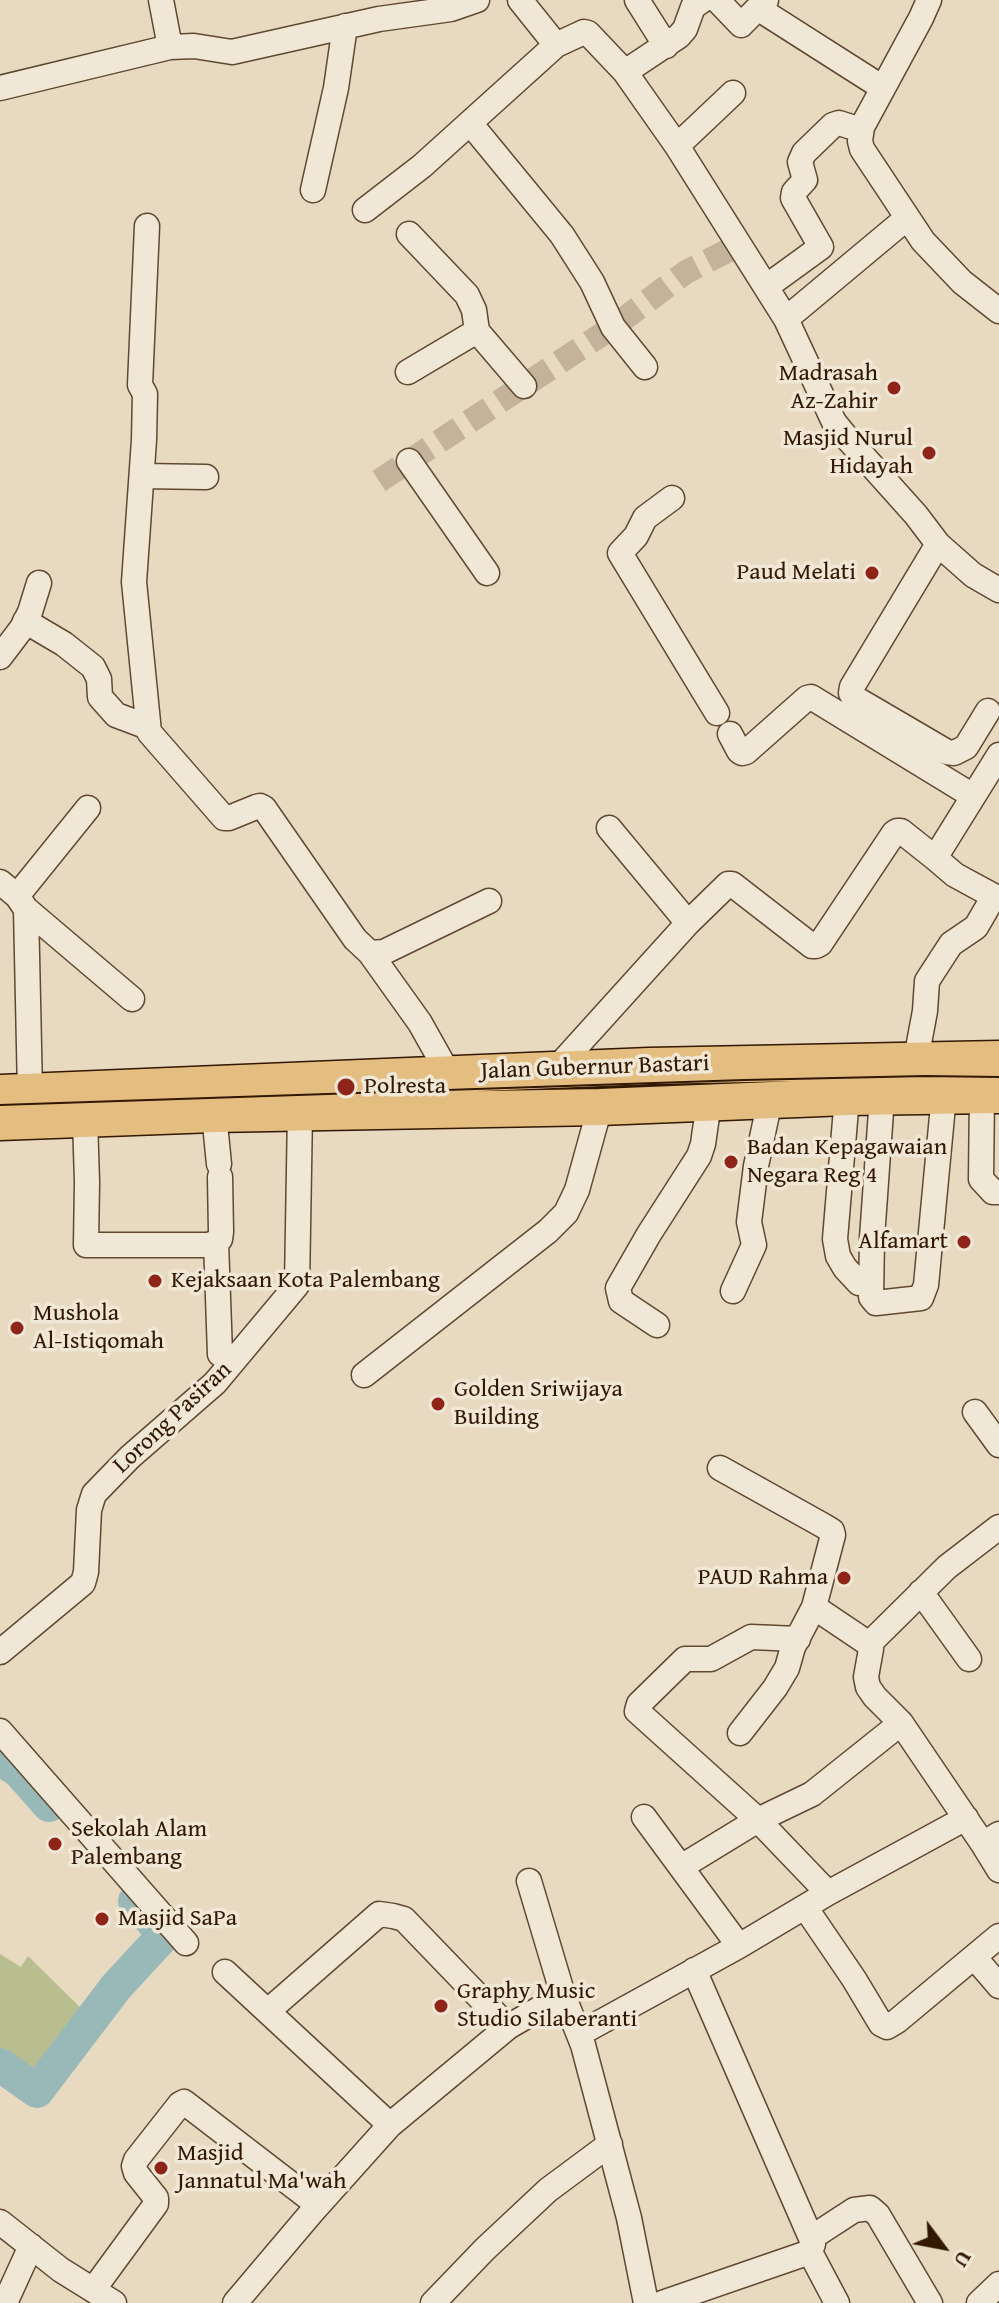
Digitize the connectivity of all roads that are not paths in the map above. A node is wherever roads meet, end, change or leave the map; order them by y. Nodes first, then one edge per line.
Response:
1 (161, 0) edge
2 (477, 0) edge
3 (520, 0) edge
4 (637, 0) edge
5 (703, 0) edge
6 (717, 0) edge
7 (929, 0) edge
8 (763, 4) edge
9 (378, 9) edge
10 (345, 26) junction
11 (556, 45) junction
12 (666, 46) junction
13 (170, 47) junction
14 (625, 72) junction
15 (0, 88) edge
16 (883, 88) junction
17 (733, 93) dead end
18 (470, 123) junction
19 (861, 130) junction
20 (677, 146) junction
21 (313, 190) dead end
22 (365, 210) dead end
23 (907, 218) junction
24 (147, 226) dead end
25 (409, 234) dead end
26 (766, 287) junction
27 (999, 311) edge
28 (786, 319) junction
29 (477, 331) junction
30 (645, 367) dead end
31 (408, 372) dead end
32 (524, 386) dead end
33 (409, 461) dead end
34 (142, 476) junction
35 (206, 477) dead end
36 (672, 498) dead end
37 (938, 544) junction
38 (487, 573) dead end
39 (39, 583) dead end
40 (999, 590) edge
41 (25, 621) junction
42 (0, 657) edge
43 (988, 711) dead end
44 (148, 727) junction
45 (999, 755) edge
46 (973, 796) junction
47 (88, 808) dead end
48 (609, 828) dead end
49 (935, 858) junction
50 (14, 896) edge
51 (996, 898) edge
52 (489, 901) dead end
53 (688, 923) junction
54 (370, 953) junction
55 (132, 999) dead end
56 (916, 1059) junction
57 (999, 1059) edge
58 (649, 1066) junction
59 (556, 1069) junction
60 (448, 1073) junction
61 (15, 1093) edge
62 (944, 1095) junction
63 (990, 1095) edge
64 (864, 1097) junction
65 (770, 1100) junction
66 (709, 1102) junction
67 (649, 1105) junction
68 (600, 1107) junction
69 (300, 1112) junction
70 (214, 1114) junction
71 (85, 1119) junction
72 (0, 1122) edge
73 (999, 1192) edge
74 (216, 1242) junction
75 (859, 1283) dead end
76 (733, 1291) dead end
77 (657, 1325) dead end
78 (220, 1354) dead end
79 (364, 1375) dead end
80 (975, 1412) dead end
81 (999, 1445) edge
82 (720, 1468) dead end
83 (999, 1527) edge
84 (921, 1592) junction
85 (814, 1607) junction
86 (798, 1639) junction
87 (869, 1644) junction
88 (0, 1652) edge
89 (969, 1659) dead end
90 (901, 1723) junction
91 (0, 1731) edge
92 (740, 1733) dead end
93 (644, 1817) dead end
94 (966, 1818) junction
95 (758, 1820) junction
96 (991, 1839) edge
97 (681, 1867) junction
98 (999, 1870) edge
99 (529, 1881) dead end
100 (828, 1893) junction
101 (805, 1907) junction
102 (999, 1936) edge
103 (186, 1943) dead end
104 (739, 1946) junction
105 (975, 1958) junction
106 (694, 1970) junction
107 (225, 1972) dead end
108 (999, 1986) edge
109 (563, 1995) junction
110 (268, 2011) junction
111 (508, 2027) junction
112 (579, 2034) junction
113 (390, 2125) junction
114 (610, 2144) junction
115 (318, 2205) junction
116 (0, 2222) edge
117 (811, 2245) junction
118 (31, 2246) junction
119 (999, 2284) edge
120 (93, 2290) junction
121 (5, 2295) edge
122 (114, 2303) edge
123 (235, 2303) edge
124 (433, 2303) edge
125 (646, 2303) edge
126 (662, 2303) edge
127 (837, 2303) edge
128 (930, 2303) edge
129 (979, 2303) edge

1 - 13 street
2 - 9 street
3 - 11 street
4 - 12 street
5 - 12 street
6 - 8 street
7 - 16 street
8 - 16 street
9 - 10 street
10 - 13 street
10 - 21 street
11 - 14 street
11 - 18 street
12 - 14 street
13 - 15 street
14 - 20 street
16 - 19 street
17 - 20 street
18 - 22 street
18 - 30 street
19 - 23 street
19 - 26 street
20 - 26 street
23 - 27 street
23 - 28 street
24 - 34 street
25 - 29 street
26 - 28 street
28 - 37 street
29 - 31 street
29 - 32 street
33 - 38 street
34 - 35 street
34 - 44 street
36 - 46 street
37 - 40 street
37 - 43 street
39 - 41 street
41 - 42 street
41 - 44 street
44 - 54 street
45 - 46 street
46 - 49 street
47 - 50 street
48 - 53 street
49 - 51 street
49 - 53 street
50 - 55 street
50 - 61 street
51 - 56 street
52 - 54 street
53 - 59 street
54 - 60 street
56 - 57 highway, Jalan Gubernur Bastari
56 - 58 highway, Jalan Gubernur Bastari
58 - 59 highway, Jalan Gubernur Bastari
58 - 67 highway
59 - 60 highway, Jalan Gubernur Bastari
60 - 61 highway, Jalan Gubernur Bastari
62 - 63 highway, Jalan Gubernur Bastari
62 - 64 highway, Jalan Gubernur Bastari
62 - 64 street
63 - 73 street
64 - 65 highway, Jalan Gubernur Bastari
64 - 75 street
65 - 66 highway, Jalan Gubernur Bastari
65 - 76 street
66 - 67 highway, Jalan Gubernur Bastari
66 - 77 street
67 - 68 highway, Jalan Gubernur Bastari
68 - 69 highway, Jalan Gubernur Bastari
68 - 79 street
69 - 70 highway, Jalan Gubernur Bastari
69 - 88 street, Lorong Pasiran
70 - 71 highway, Jalan Gubernur Bastari
70 - 74 street
71 - 72 highway, Jalan Gubernur Bastari
71 - 74 street
74 - 78 street
80 - 81 street
82 - 85 street
83 - 84 street
84 - 87 street
84 - 89 street
85 - 86 street
85 - 87 street
86 - 92 street
86 - 95 street
87 - 90 street
90 - 94 street
90 - 95 street
91 - 103 street
93 - 97 street
94 - 96 street
94 - 100 street
95 - 97 street
95 - 100 street
96 - 98 street
97 - 104 street
99 - 109 street
100 - 101 street
101 - 104 street
101 - 105 street
102 - 105 street
104 - 106 street
105 - 108 street
106 - 112 street
106 - 117 street
107 - 110 street
109 - 111 street
109 - 112 street
110 - 111 street
110 - 113 street
111 - 113 street
112 - 114 street
113 - 115 street
114 - 124 street
114 - 125 street
115 - 120 street
115 - 123 street
116 - 118 street
117 - 126 street
117 - 127 street
117 - 128 street
118 - 120 street
118 - 121 street
119 - 129 street
120 - 122 street

